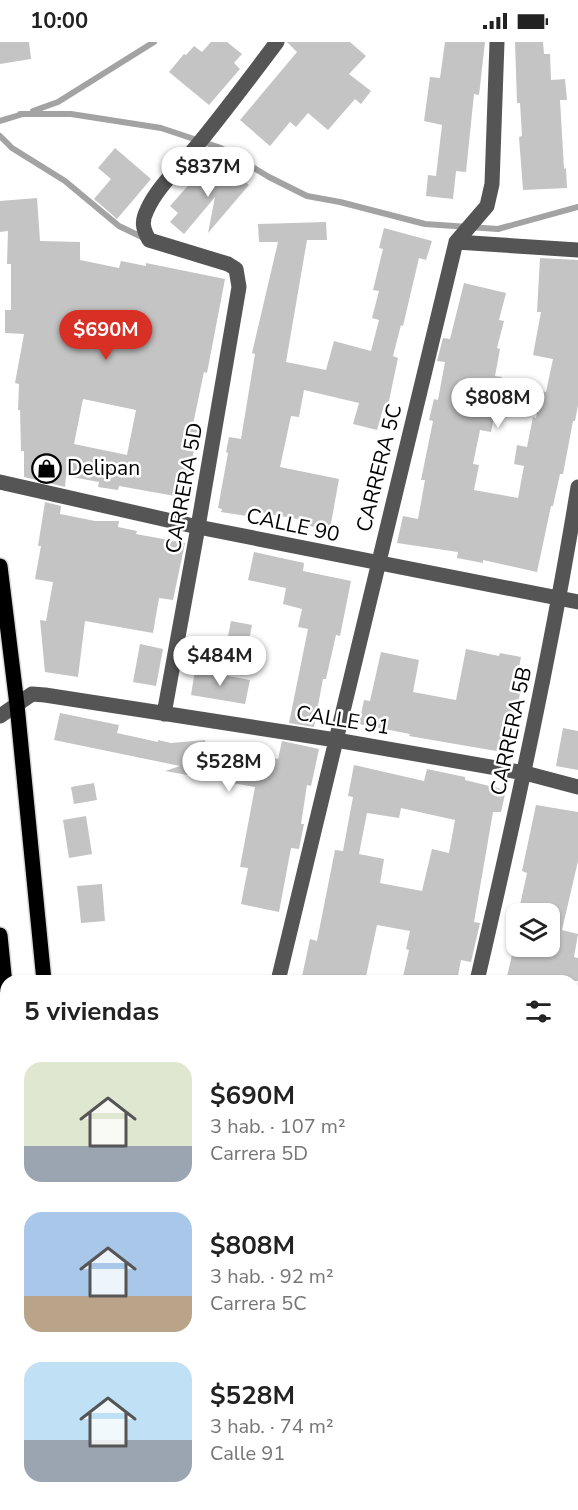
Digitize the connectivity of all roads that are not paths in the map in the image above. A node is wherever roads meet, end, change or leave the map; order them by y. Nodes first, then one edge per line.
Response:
1 (277, 42) edge
2 (497, 42) edge
3 (456, 242) junction
4 (578, 250) edge
5 (0, 482) edge
6 (578, 487) edge
7 (198, 527) junction
8 (378, 564) junction
9 (0, 566) edge
10 (560, 598) junction
11 (578, 602) edge
12 (17, 705) junction
13 (164, 714) junction
14 (0, 716) edge
15 (336, 740) junction
16 (525, 773) junction
17 (578, 787) edge
18 (0, 935) edge
19 (4, 975) edge
20 (43, 975) edge
21 (279, 975) edge
22 (478, 975) edge

1 - 7 street, CARRERA 5D
2 - 3 street, CARRERA 5C
3 - 4 street
3 - 8 street, CARRERA 5C
5 - 7 street, CALLE 90
6 - 10 street, CARRERA 5B
7 - 8 street, CALLE 90
7 - 13 street, CARRERA 5D
8 - 10 street, CALLE 90
8 - 15 street, CARRERA 5C
9 - 12 main road
10 - 11 street, CALLE 90
10 - 16 street, CARRERA 5B
12 - 13 street, CALLE 91
12 - 14 street, CALLE 91
12 - 20 main road
13 - 15 street, CALLE 91
15 - 16 street, CALLE 91
15 - 21 street, CARRERA 5C
16 - 17 street, CALLE 91
16 - 22 street, CARRERA 5B
18 - 19 main road

